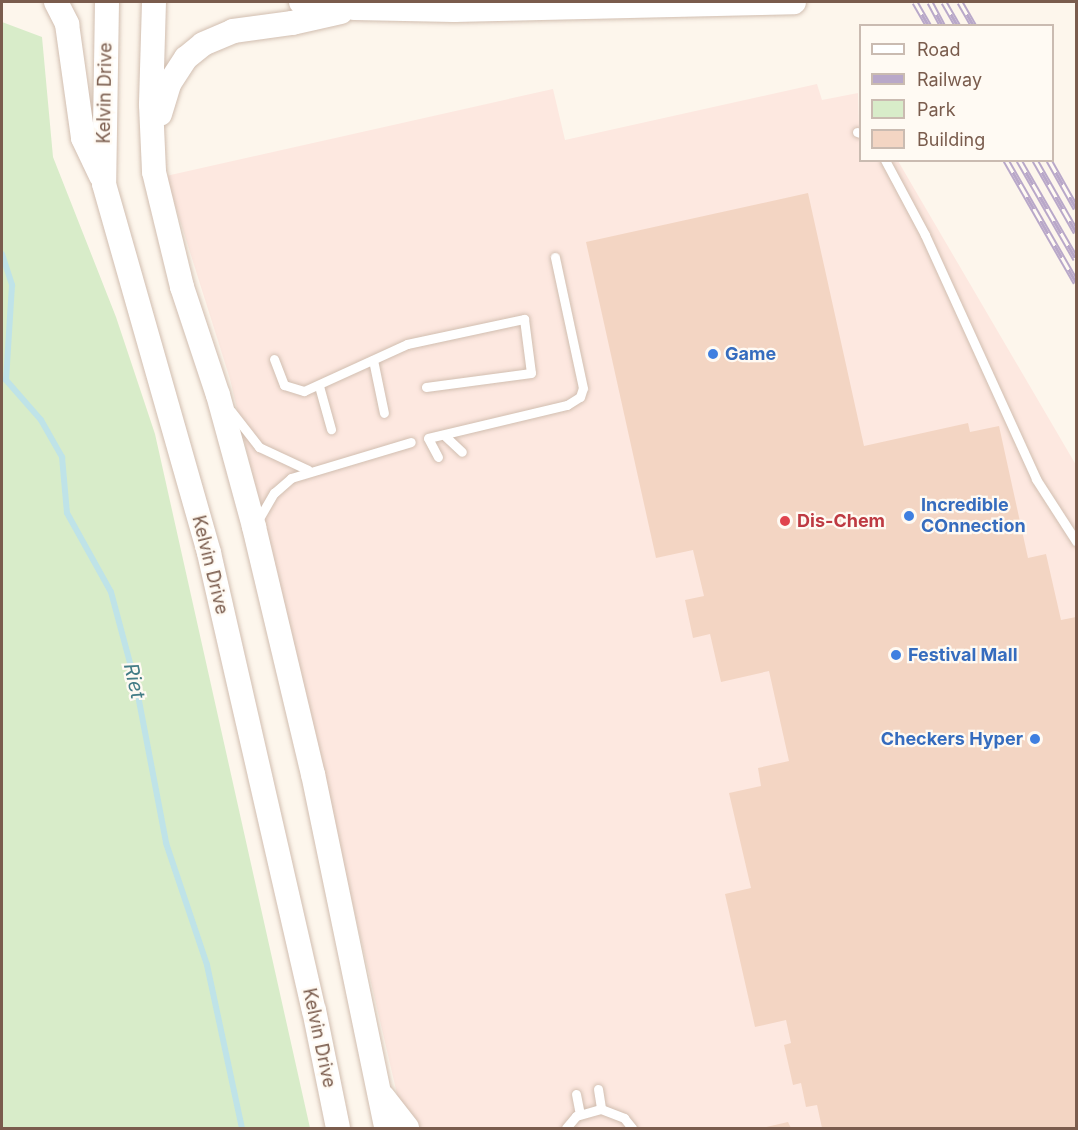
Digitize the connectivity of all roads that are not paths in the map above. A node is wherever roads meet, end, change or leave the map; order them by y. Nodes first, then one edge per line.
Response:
1 (56, 2) edge
2 (107, 2) edge
3 (154, 2) edge
4 (301, 2) edge
5 (794, 2) edge
6 (355, 8) junction
7 (153, 142) junction
8 (886, 162) edge
9 (104, 184) junction
10 (555, 257) dead end
11 (274, 359) dead end
12 (373, 360) junction
13 (319, 386) junction
14 (426, 387) dead end
15 (218, 395) junction
16 (384, 413) dead end
17 (331, 429) dead end
18 (446, 436) junction
19 (411, 442) dead end
20 (462, 452) dead end
21 (438, 457) dead end
22 (308, 470) junction
23 (254, 527) junction
24 (1077, 541) edge
25 (597, 1089) dead end
26 (380, 1093) junction
27 (576, 1094) dead end
28 (601, 1109) junction
29 (580, 1114) junction
30 (338, 1128) edge
31 (386, 1128) edge
32 (407, 1128) edge
33 (566, 1128) edge
34 (632, 1128) edge

1 - 9 street
2 - 9 street, Kelvin Drive
3 - 7 street
4 - 6 street
5 - 6 street
6 - 7 street
7 - 15 street
8 - 24 lane
9 - 30 street, Kelvin Drive
10 - 18 lane
11 - 13 lane
12 - 13 lane
12 - 14 lane
12 - 16 lane
13 - 17 lane
15 - 22 lane
15 - 23 street
18 - 20 lane
18 - 21 lane
19 - 22 lane
22 - 23 lane
23 - 26 street
25 - 28 lane
26 - 31 street
26 - 32 street
27 - 29 lane
28 - 29 lane
28 - 34 lane
29 - 33 lane

